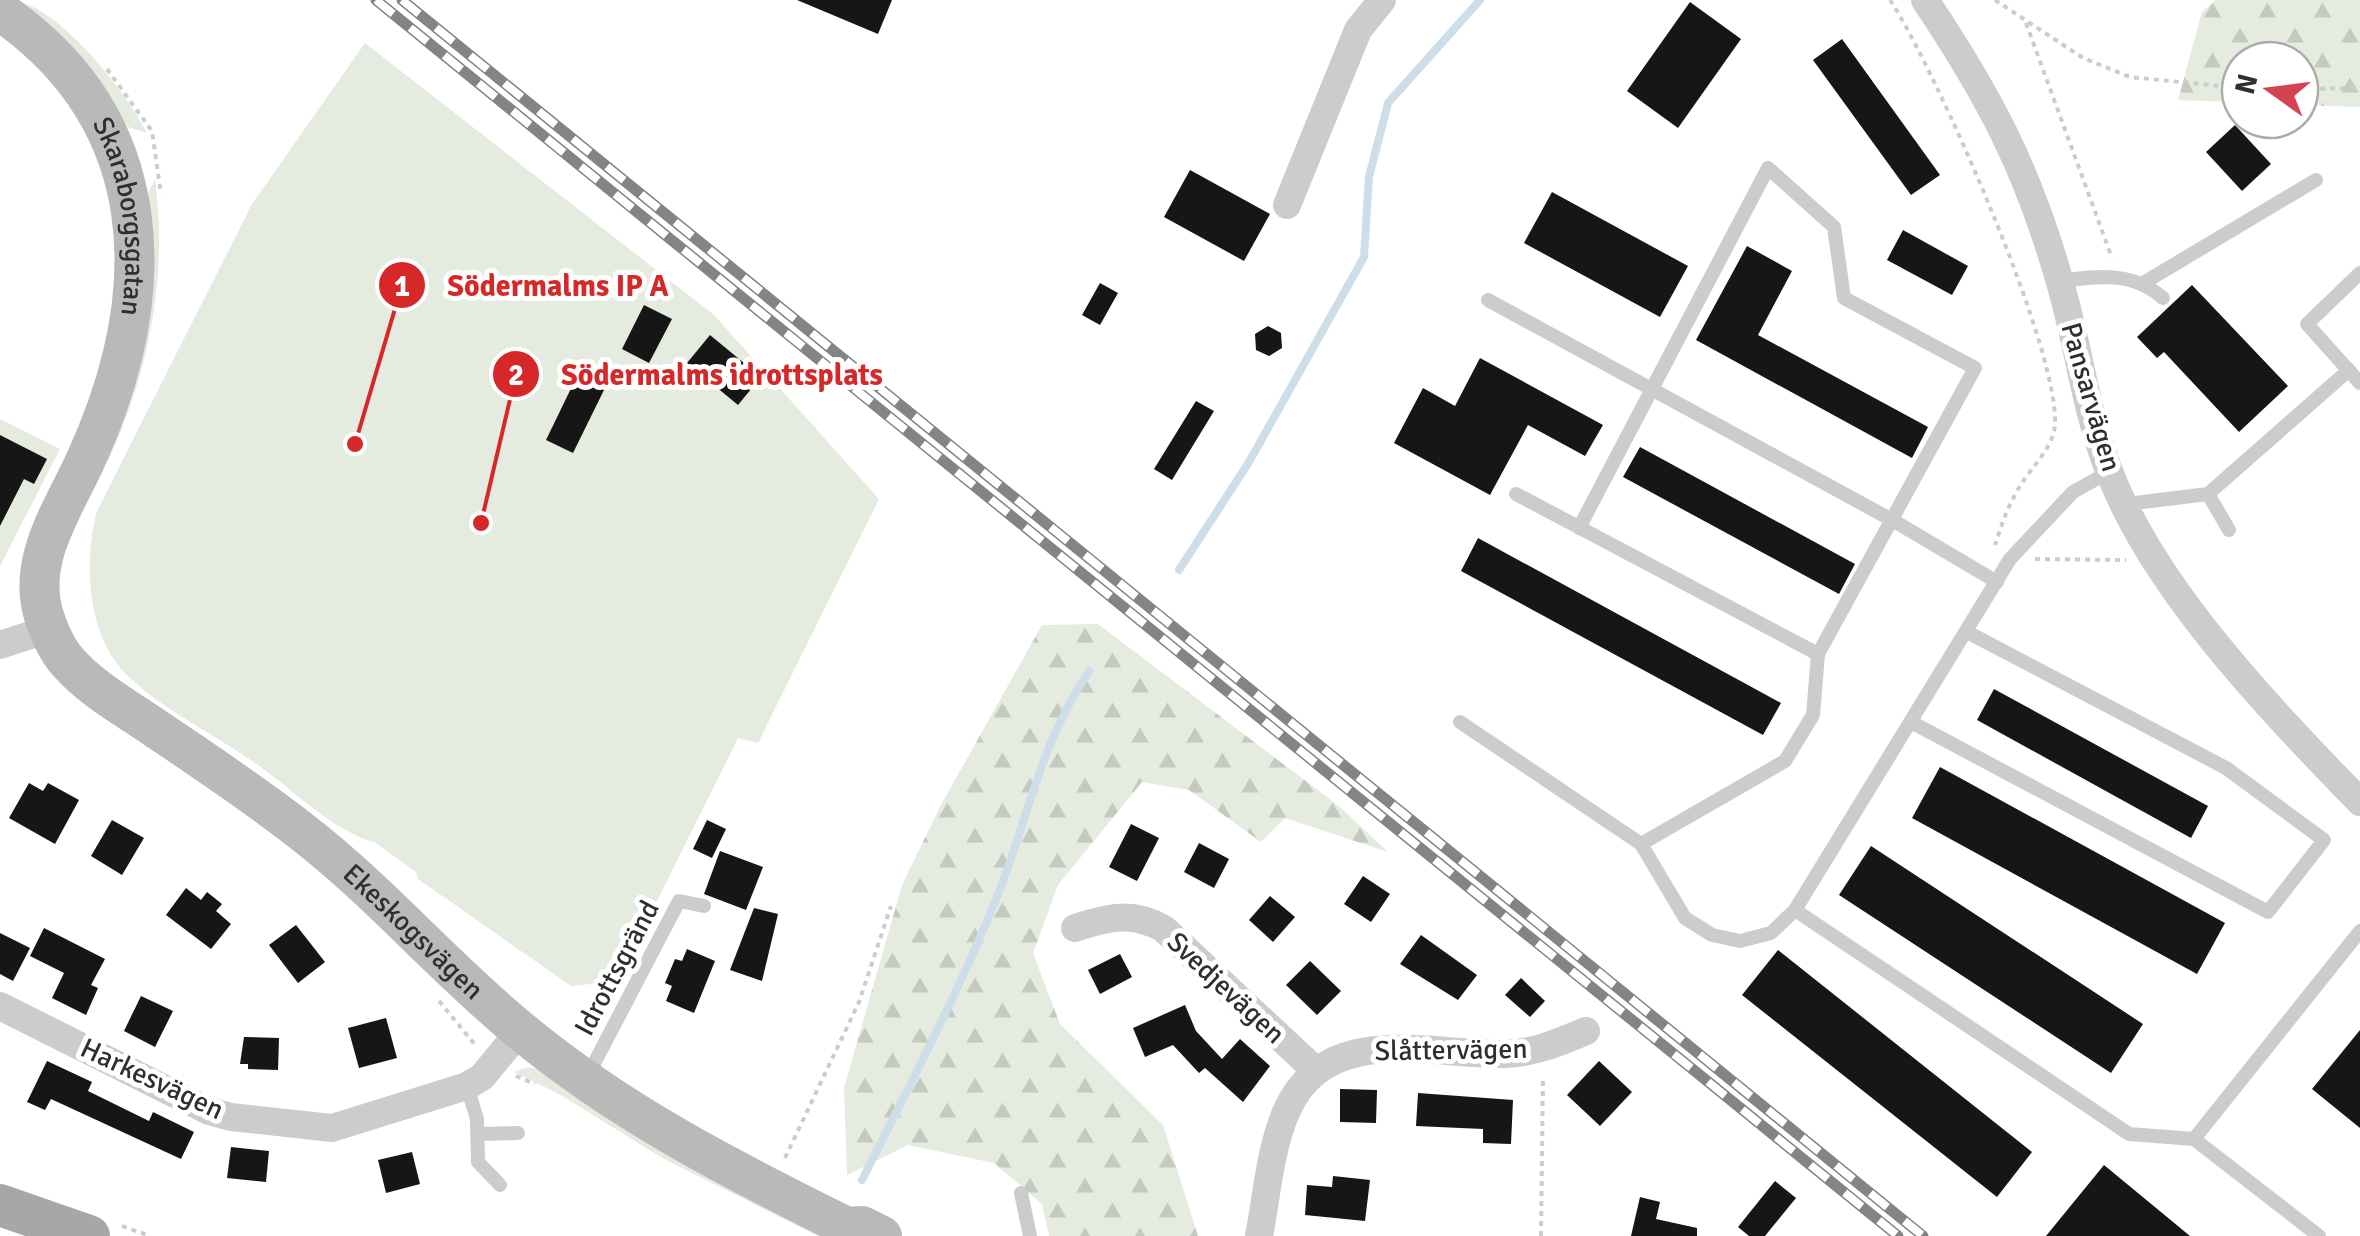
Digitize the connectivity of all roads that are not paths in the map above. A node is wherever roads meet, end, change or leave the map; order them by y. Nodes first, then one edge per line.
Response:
1 (1382, 0) edge
2 (1924, 0) edge
3 (0, 11) edge
4 (2316, 180) dead end
5 (1286, 205) dead end
6 (2360, 274) edge
7 (2060, 281) junction
8 (2145, 282) junction
9 (2163, 298) dead end
10 (1488, 300) dead end
11 (2349, 370) junction
12 (2360, 382) edge
13 (1652, 389) junction
14 (2109, 472) junction
15 (1516, 494) dead end
16 (2208, 494) junction
17 (2127, 504) junction
18 (1894, 521) junction
19 (1579, 528) junction
20 (2229, 530) dead end
21 (1991, 578) junction
22 (49, 630) junction
23 (1967, 632) junction
24 (0, 646) edge
25 (1818, 654) junction
26 (1460, 722) dead end
27 (1911, 722) junction
28 (2360, 802) edge
29 (1641, 844) junction
30 (704, 906) dead end
31 (1796, 910) junction
32 (1075, 928) dead end
33 (2360, 932) edge
34 (0, 1006) edge
35 (520, 1030) junction
36 (1586, 1031) dead end
37 (1314, 1069) junction
38 (586, 1080) junction
39 (468, 1086) junction
40 (478, 1134) junction
41 (518, 1134) dead end
42 (2194, 1139) junction
43 (500, 1185) dead end
44 (1021, 1194) dead end
45 (0, 1204) edge
46 (861, 1233) edge
47 (89, 1236) edge
48 (1030, 1236) edge
49 (1260, 1236) edge
50 (2319, 1236) edge

1 - 5 street
2 - 7 street, Pansarvägen
3 - 22 street, Skaraborgsgatan
4 - 8 lane
6 - 11 lane
7 - 8 lane
7 - 14 street, Pansarvägen
8 - 9 lane
10 - 13 lane
11 - 12 lane
11 - 16 lane
13 - 18 lane
13 - 18 lane
13 - 19 lane
14 - 17 street, Pansarvägen
14 - 21 lane
15 - 19 lane
16 - 17 lane
16 - 20 lane
17 - 28 street, Pansarvägen
18 - 21 lane
18 - 25 lane
19 - 25 lane
21 - 23 lane
22 - 24 street
22 - 35 street, Ekeskogsvägen
23 - 27 lane
23 - 27 lane
25 - 29 lane
26 - 29 lane
27 - 31 lane
29 - 31 lane
30 - 38 lane, Idrottsgränd
31 - 42 lane
32 - 37 street, Svedjevägen
33 - 42 lane
34 - 39 street, Harkesvägen
35 - 38 street, Ekeskogsvägen
35 - 39 street, Harkesvägen
36 - 37 street, Slåttervägen
37 - 49 street
38 - 46 street, Ekeskogsvägen
39 - 40 lane
40 - 41 lane
40 - 43 lane
42 - 50 lane
44 - 48 lane
45 - 47 main road

